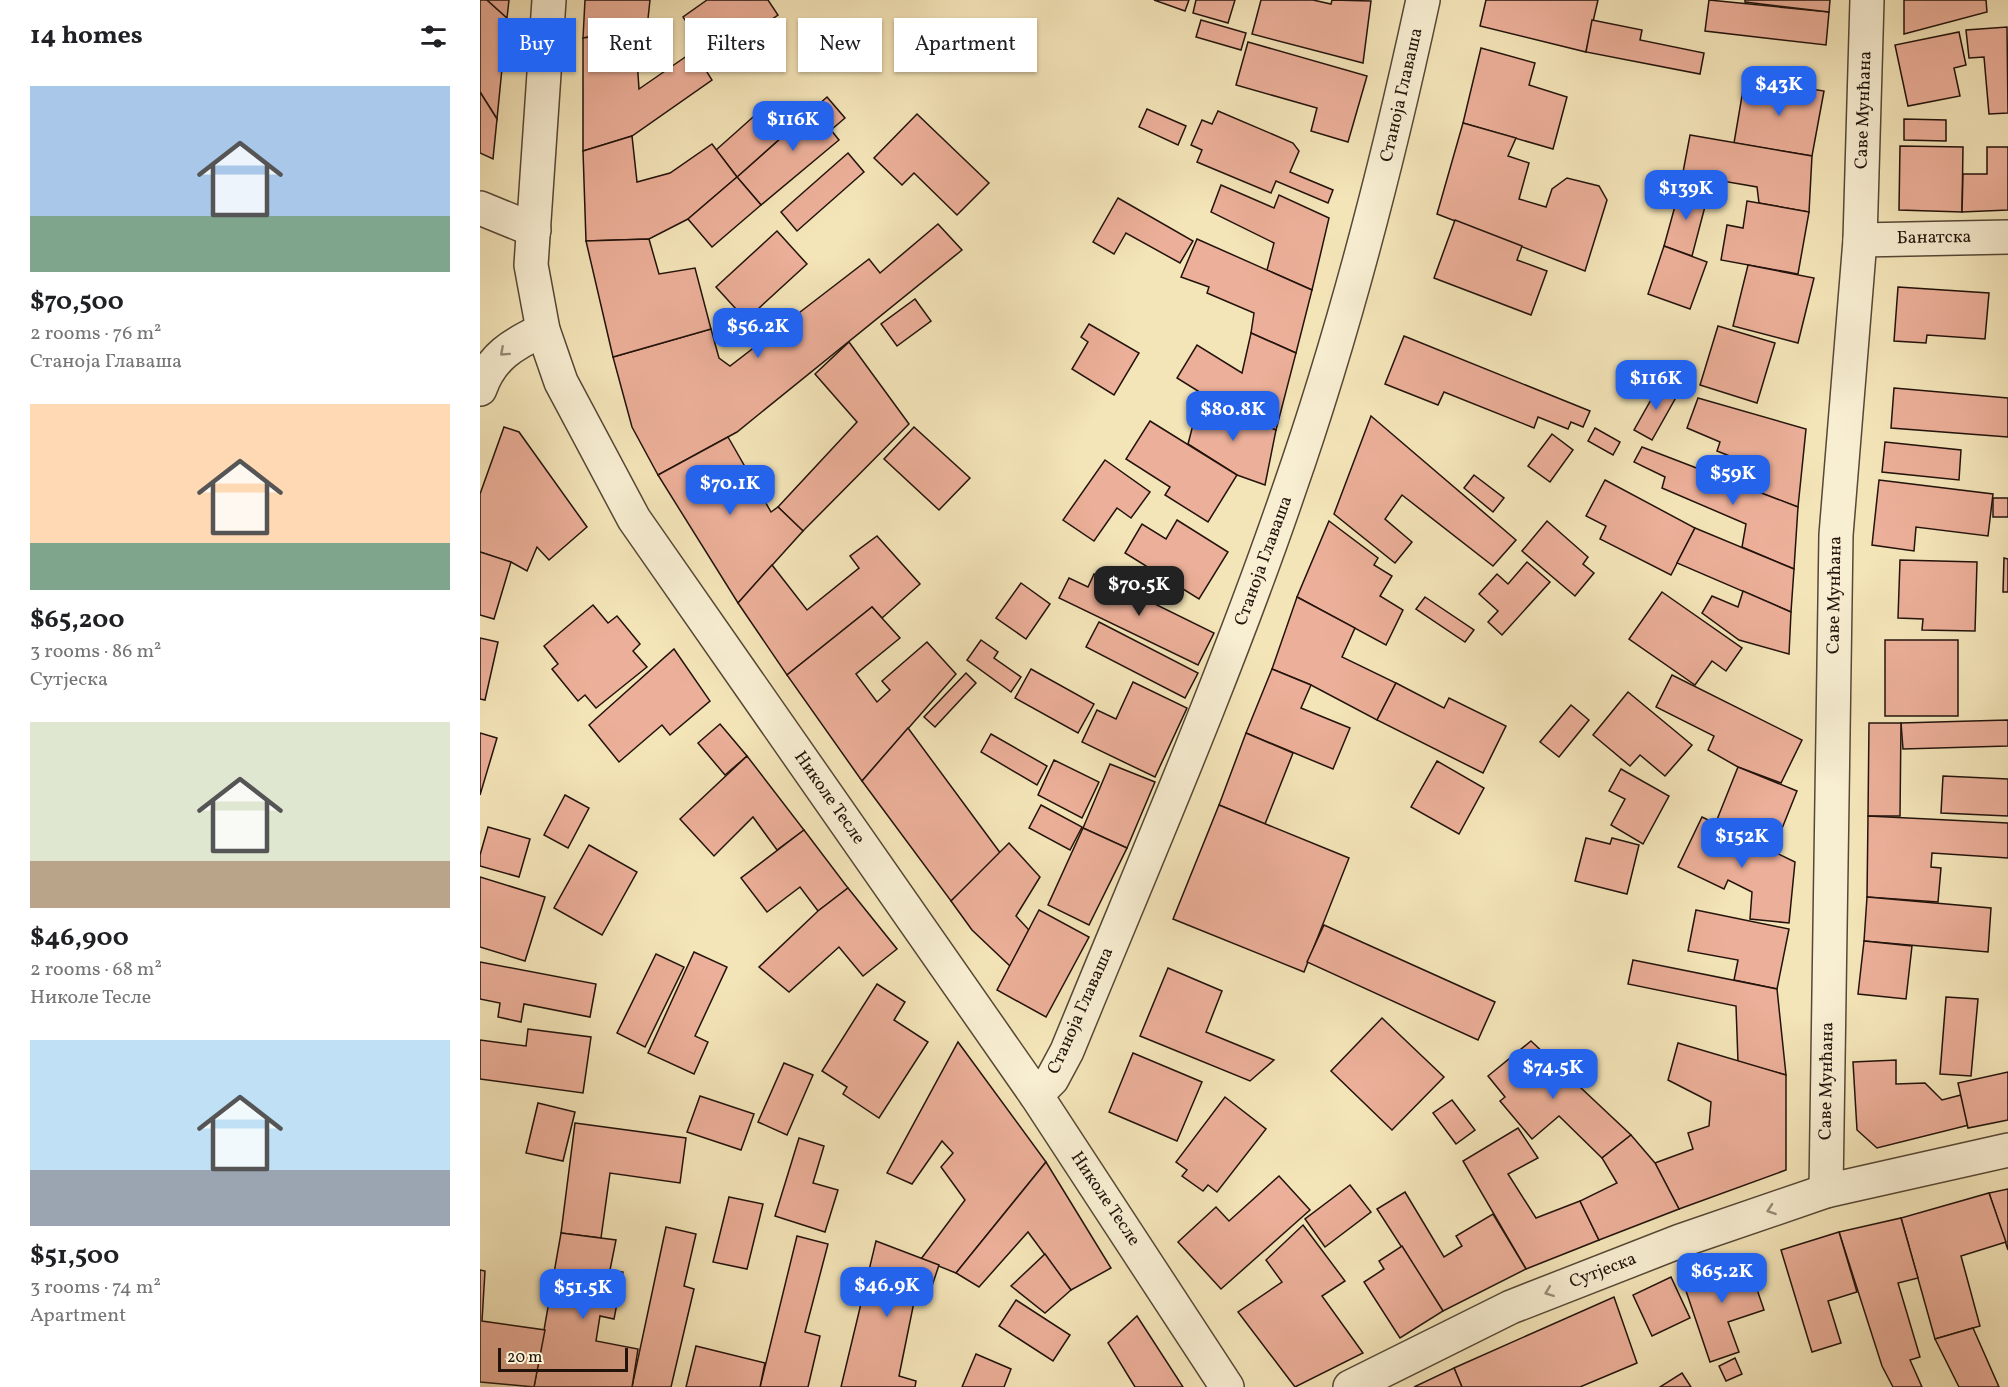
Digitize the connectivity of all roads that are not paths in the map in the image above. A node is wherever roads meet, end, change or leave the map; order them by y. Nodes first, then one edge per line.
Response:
1 (549, 0) edge
2 (1423, 0) edge
3 (1867, 0) edge
4 (480, 208) edge
5 (534, 230) junction
6 (2008, 237) edge
7 (1860, 240) junction
8 (543, 330) junction
9 (480, 389) edge
10 (1036, 1095) junction
11 (2008, 1150) edge
12 (1826, 1191) junction
13 (1227, 1387) edge
14 (1350, 1387) edge

1 - 5 street, Николе Тесле
2 - 10 street, Станоја Главаша
3 - 7 street, Саве Мунћана
4 - 5 street
5 - 8 street, Николе Тесле
6 - 7 street, Банатска
7 - 12 street, Саве Мунћана
8 -> 9 street
8 - 10 street, Николе Тесле
10 - 13 street, Николе Тесле
11 - 12 street, Сутјеска
12 -> 14 street, Сутјеска

